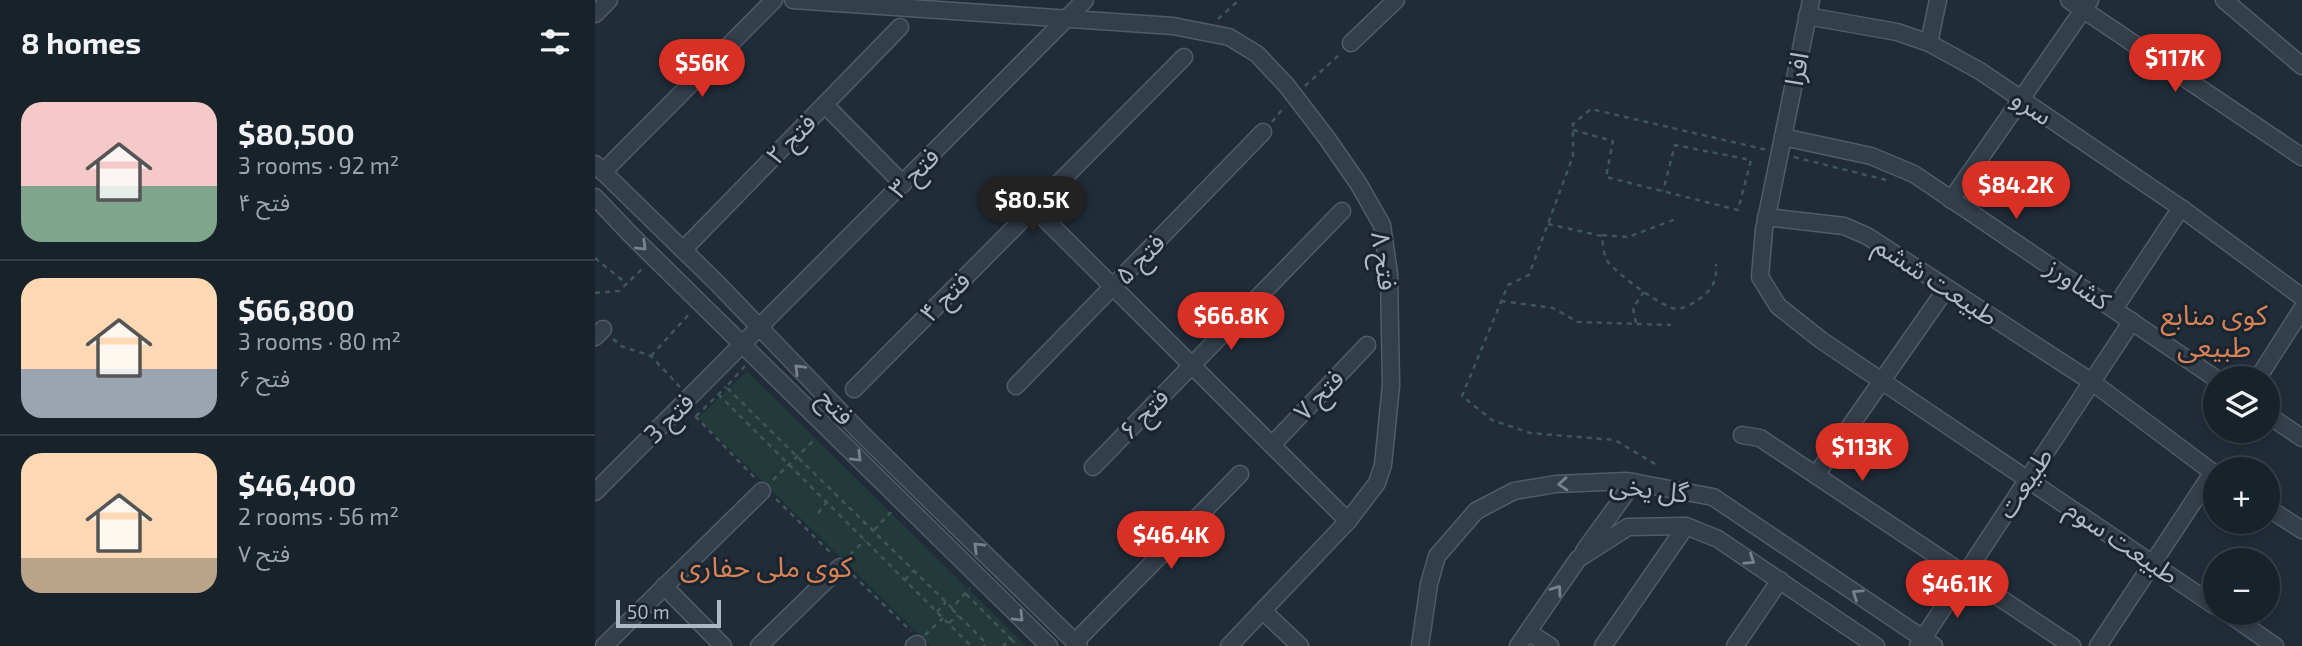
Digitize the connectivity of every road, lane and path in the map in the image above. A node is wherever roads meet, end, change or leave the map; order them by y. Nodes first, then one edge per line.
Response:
1 (609, 0) edge
2 (774, 0) edge
3 (793, 0) edge
4 (1085, 0) edge
5 (1396, 0) edge
6 (1938, 0) edge
7 (2069, 0) edge
8 (2224, 0) edge
9 (2087, 5) edge
10 (1809, 8) edge
11 (595, 14) edge
12 (1067, 18) junction
13 (900, 27) dead end
14 (1351, 43) dead end
15 (1929, 43) junction
16 (1184, 57) dead end
17 (2302, 66) edge
18 (2022, 99) junction
19 (825, 105) junction
20 (1573, 130) junction
21 (1263, 132) dead end
22 (1781, 145) junction
23 (2302, 157) edge
24 (599, 168) edge
25 (1892, 182) dead end
26 (903, 184) junction
27 (1663, 191) junction
28 (595, 197) edge
29 (1951, 200) junction
30 (1034, 208) junction
31 (2181, 208) junction
32 (1342, 211) dead end
33 (1766, 217) junction
34 (1676, 219) dead end
35 (1548, 224) junction
36 (1599, 235) junction
37 (683, 250) junction
38 (653, 257) junction
39 (595, 258) edge
40 (1716, 264) dead end
41 (627, 284) junction
42 (1113, 286) junction
43 (1946, 289) junction
44 (1644, 292) junction
45 (595, 293) edge
46 (2302, 297) edge
47 (1501, 301) junction
48 (2114, 309) junction
49 (2302, 309) edge
50 (693, 310) dead end
51 (2132, 321) junction
52 (1636, 325) junction
53 (1671, 325) dead end
54 (760, 328) junction
55 (599, 333) edge
56 (742, 344) junction
57 (1367, 345) dead end
58 (651, 356) junction
59 (1192, 365) junction
60 (2266, 366) edge
61 (752, 370) dead end
62 (2203, 371) edge
63 (1882, 381) junction
64 (2092, 382) junction
65 (1016, 386) dead end
66 (682, 389) dead end
67 (854, 389) dead end
68 (718, 394) dead end
69 (695, 416) dead end
70 (2280, 423) edge
71 (1742, 435) dead end
72 (818, 436) dead end
73 (2302, 438) edge
74 (1272, 445) junction
75 (797, 456) junction
76 (789, 464) junction
77 (1654, 464) dead end
78 (2203, 465) edge
79 (1093, 467) dead end
80 (1240, 474) dead end
81 (1816, 475) junction
82 (2029, 478) junction
83 (1634, 482) junction
84 (764, 490) junction
85 (2203, 490) edge
86 (595, 492) edge
87 (827, 502) junction
88 (893, 509) dead end
89 (818, 513) dead end
90 (2280, 516) edge
91 (1348, 521) junction
92 (1686, 526) junction
93 (2302, 530) edge
94 (873, 531) junction
95 (865, 540) junction
96 (1578, 559) junction
97 (2154, 564) junction
98 (841, 566) junction
99 (913, 570) junction
100 (1966, 574) junction
101 (980, 578) junction
102 (905, 580) junction
103 (1780, 580) junction
104 (664, 586) junction
105 (965, 593) junction
106 (2203, 598) edge
107 (946, 602) junction
108 (952, 608) junction
109 (1263, 611) junction
110 (937, 612) junction
111 (958, 615) junction
112 (943, 618) junction
113 (949, 623) junction
114 (2244, 625) edge
115 (1011, 639) junction
116 (1523, 639) edge
117 (917, 643) edge
118 (1077, 644) edge
119 (1870, 644) edge
120 (1925, 644) edge
121 (986, 645) edge
122 (604, 646) edge
123 (723, 646) edge
124 (759, 646) edge
125 (971, 646) edge
126 (1003, 646) edge
127 (1018, 646) edge
128 (1049, 646) edge
129 (1229, 646) edge
130 (1300, 646) edge
131 (1420, 646) edge
132 (1550, 646) edge
133 (1603, 646) edge
134 (1735, 646) edge
135 (2072, 646) edge
136 (2098, 646) edge
137 (2275, 646) edge

1 - 11 street
2 - 24 street
3 - 12 street, فتح ۸
4 - 12 street, فتح ۳
5 - 14 street
6 - 15 street
7 - 9 street
8 - 17 street
9 - 18 street
9 - 23 street
10 - 15 street, سرو
10 - 22 street, افرا
12 - 26 street, فتح ۳
12 - 91 street, فتح ۸
13 - 19 street, فتح ۲
15 - 18 street, سرو
16 - 30 street, فتح ۴
18 - 29 street
18 - 31 street, سرو
19 - 26 street
19 - 37 street, فتح ۲
20 - 22 path
20 - 27 path
20 - 35 path
21 - 42 street, فتح ۵
22 - 25 path
22 - 29 street, کشاورز
22 - 33 street, افرا
24 - 37 street, فتح
26 - 54 street, فتح ۳
27 - 27 path
28 -> 38 street, فتح
29 - 48 street, کشاورز
30 - 42 street
30 - 67 street, فتح ۴
31 - 46 street, سرو
31 - 48 street
32 - 59 street, فتح ۶
33 - 43 street, طبیعت ششم
33 - 63 street, افرا
34 - 36 path
35 - 36 path
35 - 47 path
36 - 44 path
37 - 54 street, فتح
38 - 41 path
38 - 56 street, فتح
39 - 41 path
40 - 44 path
41 - 45 path
42 - 59 street
42 - 65 street, فتح ۵
43 - 63 street
43 - 64 street, طبیعت ششم
44 - 52 path
47 - 52 path
47 - 77 path
48 - 51 street, کشاورز
49 - 60 street
50 - 58 path
51 - 62 street, کشاورز
51 - 64 street, طبیعت
52 - 53 path
54 - 56 street, فتح ۳
118 -> 54 street, فتح
55 - 58 path
56 - 86 street, فتح 3
56 -> 101 street, فتح
57 - 74 street, فتح ۷
58 - 66 path
59 - 74 street
59 - 79 street, فتح ۶
61 - 75 path
63 - 81 street
63 - 82 street, طبیعت سوم
64 - 78 street, طبیعت ششم
64 - 82 street, طبیعت
68 - 76 path
69 - 84 path
70 - 73 street
71 - 81 street
72 - 75 path
74 - 91 street
75 - 76 path
75 - 94 path
76 - 84 path
76 - 87 path
80 - 118 street
81 - 100 street
82 - 97 street, طبیعت سوم
82 - 100 street, طبیعت
83 - 96 street
120 -> 83 street, گل یخی
83 -> 131 street, گل یخی
84 - 98 path
84 - 104 street
85 - 97 street
87 - 89 path
87 - 95 path
88 - 94 path
90 - 93 street
91 - 109 street, فتح ۸
92 - 96 street, گل یخی
92 -> 103 street, گل یخی
92 - 133 street
94 - 99 path
95 - 98 path
95 - 102 path
116 -> 96 street, گل یخی
97 - 106 street, طبیعت سوم
97 - 136 street
98 - 117 path
98 - 124 street
99 - 102 path
99 - 107 path
100 - 120 street, طبیعت
100 - 135 street
101 - 105 path
101 -> 128 street, فتح
102 - 110 path
103 - 119 street, گل یخی
103 - 134 street
104 - 122 street
104 - 123 street
105 - 108 path
105 - 115 path
107 - 108 path
107 - 110 path
108 - 111 path
109 - 129 street, فتح ۸
109 - 130 street
110 - 112 path
111 - 113 path
111 - 121 path
112 - 113 path
112 - 117 path
113 - 125 path
114 - 137 street
115 - 126 path
115 - 127 path
116 - 132 street

